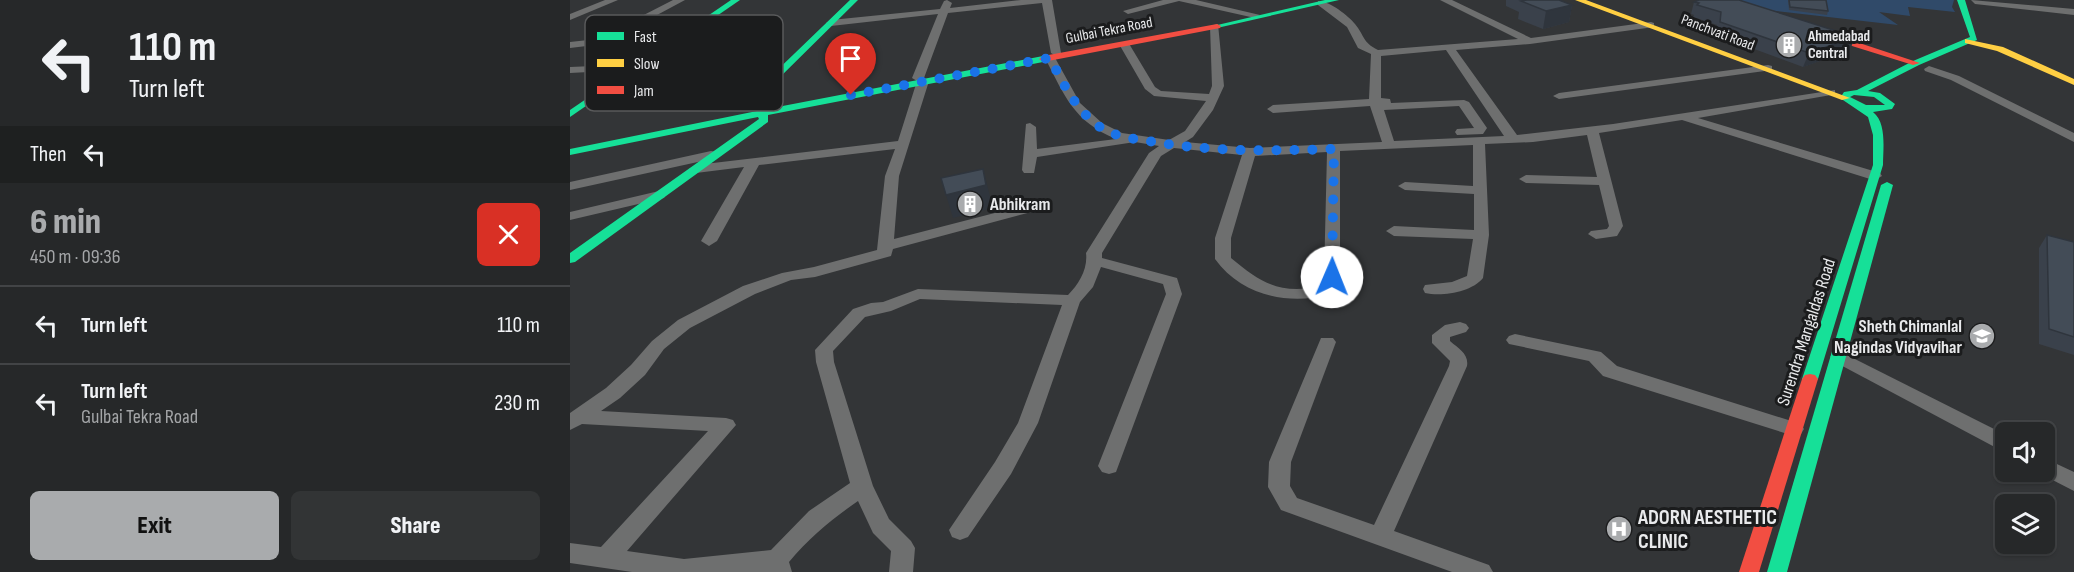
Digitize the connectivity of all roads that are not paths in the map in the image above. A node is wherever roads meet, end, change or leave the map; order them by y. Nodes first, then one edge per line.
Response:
1 (603, 0) edge
2 (613, 0) edge
3 (680, 0) edge
4 (735, 0) edge
5 (854, 0) edge
6 (948, 0) edge
7 (1047, 0) edge
8 (1175, 0) edge
9 (1183, 0) edge
10 (1335, 0) edge
11 (1445, 0) edge
12 (1579, 0) edge
13 (1593, 0) edge
14 (1970, 0) edge
15 (1322, 2) edge
16 (1128, 10) dead end
17 (944, 12) junction
18 (2074, 12) edge
19 (651, 15) edge
20 (712, 15) edge
21 (1255, 15) junction
22 (570, 17) edge
23 (831, 23) junction
24 (1651, 24) junction
25 (1215, 26) junction
26 (1815, 31) edge
27 (1530, 41) junction
28 (1977, 41) junction
29 (585, 43) edge
30 (1124, 44) junction
31 (570, 45) edge
32 (1449, 47) junction
33 (1376, 53) junction
34 (1053, 55) junction
35 (2043, 65) junction
36 (2065, 65) dead end
37 (1922, 66) junction
38 (585, 67) edge
39 (1768, 68) junction
40 (783, 69) edge
41 (570, 70) edge
42 (2074, 77) edge
43 (920, 80) junction
44 (2074, 82) edge
45 (1831, 92) junction
46 (1481, 93) junction
47 (1559, 96) dead end
48 (1854, 97) junction
49 (1213, 98) junction
50 (1878, 102) junction
51 (585, 103) edge
52 (1376, 105) junction
53 (783, 107) edge
54 (1273, 109) dead end
55 (762, 111) joint
56 (570, 114) edge
57 (1683, 117) junction
58 (1030, 127) dead end
59 (1592, 131) junction
60 (2074, 138) edge
61 (1513, 139) junction
62 (1142, 140) junction
63 (1387, 140) junction
64 (1479, 140) junction
65 (903, 144) junction
66 (1170, 144) junction
67 (1334, 149) junction
68 (570, 150) edge
69 (1250, 152) junction
70 (718, 153) junction
71 (1031, 154) junction
72 (754, 162) junction
73 (696, 169) junction
74 (1029, 170) dead end
75 (1875, 176) junction
76 (1526, 179) dead end
77 (1604, 181) junction
78 (570, 186) edge
79 (1405, 186) dead end
80 (1479, 190) junction
81 (659, 195) junction
82 (1030, 208) dead end
83 (570, 216) edge
84 (1394, 231) dead end
85 (1596, 234) dead end
86 (1481, 235) junction
87 (709, 241) dead end
88 (886, 246) junction
89 (570, 259) edge
90 (1095, 261) junction
91 (1431, 289) dead end
92 (1072, 300) junction
93 (1460, 328) dead end
94 (1515, 340) dead end
95 (1327, 342) dead end
96 (1839, 357) junction
97 (575, 420) edge
98 (1794, 429) junction
99 (1995, 439) edge
100 (1109, 466) dead end
101 (2055, 472) edge
102 (2074, 482) edge
103 (862, 486) junction
104 (960, 530) dead end
105 (1381, 535) junction
106 (570, 553) edge
107 (606, 558) junction
108 (778, 566) edge
109 (901, 572) edge
110 (1481, 572) edge
111 (1749, 572) edge
112 (1777, 572) edge

1 - 22 street
2 - 22 street
3 - 19 street
4 - 20 main road
5 - 23 main road
6 - 17 street
7 - 17 street
7 - 34 street
8 - 16 street
9 - 21 street
10 - 15 main road, Gulbai Tekra Road
11 - 27 street
12 - 24 main road, Panchvati Road
13 - 48 main road, Panchvati Road
14 - 18 street
14 - 28 main road
15 - 21 main road, Gulbai Tekra Road
15 - 25 main road, Gulbai Tekra Road
15 - 33 street
17 - 23 street
17 - 43 street
21 - 34 main road, Gulbai Tekra Road
23 - 40 main road
24 - 27 street
24 - 39 main road, Panchvati Road
25 - 30 main road, Gulbai Tekra Road
25 - 49 street
26 - 37 main road
27 - 32 street
28 - 35 main road
28 - 37 main road
29 - 31 street
30 - 34 main road, Gulbai Tekra Road
30 - 49 street
32 - 33 street
32 - 46 street
33 - 52 street
34 - 43 main road, Gulbai Tekra Road
34 - 62 street
35 - 36 main road
35 - 42 main road
35 - 44 main road
37 - 48 main road
37 - 50 main road
37 - 60 street
38 - 41 street
39 - 45 main road, Panchvati Road
39 - 47 street
43 - 53 main road, Gulbai Tekra Road
43 - 65 street
45 - 48 main road, Panchvati Road
45 - 57 street
46 - 52 street
46 - 61 street
48 - 50 main road
48 - 75 main road, Surendra Mangaldas Road
49 - 66 street
50 - 96 main road, Surendra Mangaldas Road
51 - 56 main road
52 - 54 street
52 - 63 street
52 - 63 street
55 - 68 main road, Gulbai Tekra Road
55 - 70 main road
57 - 59 street
57 - 75 street
58 - 71 street
59 - 61 street
59 - 77 street
61 - 64 street
62 - 66 street
62 - 71 street
63 - 64 street
63 - 67 street
64 - 80 street
65 - 72 street
65 - 88 street
66 - 69 street
66 - 90 street
67 - 69 street
67 - 69 street
70 - 73 main road
70 - 78 street
71 - 74 street
72 - 73 street
72 - 87 street
73 - 81 main road
75 - 98 main road, Surendra Mangaldas Road
76 - 77 street
77 - 85 street
79 - 80 street
80 - 86 street
81 - 83 street
81 - 89 main road
82 - 88 street
84 - 86 street
86 - 91 street
88 - 97 street
90 - 92 street
90 - 100 street
92 - 103 street
92 - 104 street
93 - 105 street
94 - 98 street
95 - 105 street
96 - 99 street
96 - 112 main road, Surendra Mangaldas Road
97 - 107 street
98 - 111 main road, Surendra Mangaldas Road
101 - 102 street
103 - 108 street
103 - 109 street
105 - 110 street
106 - 107 street
107 - 108 street

